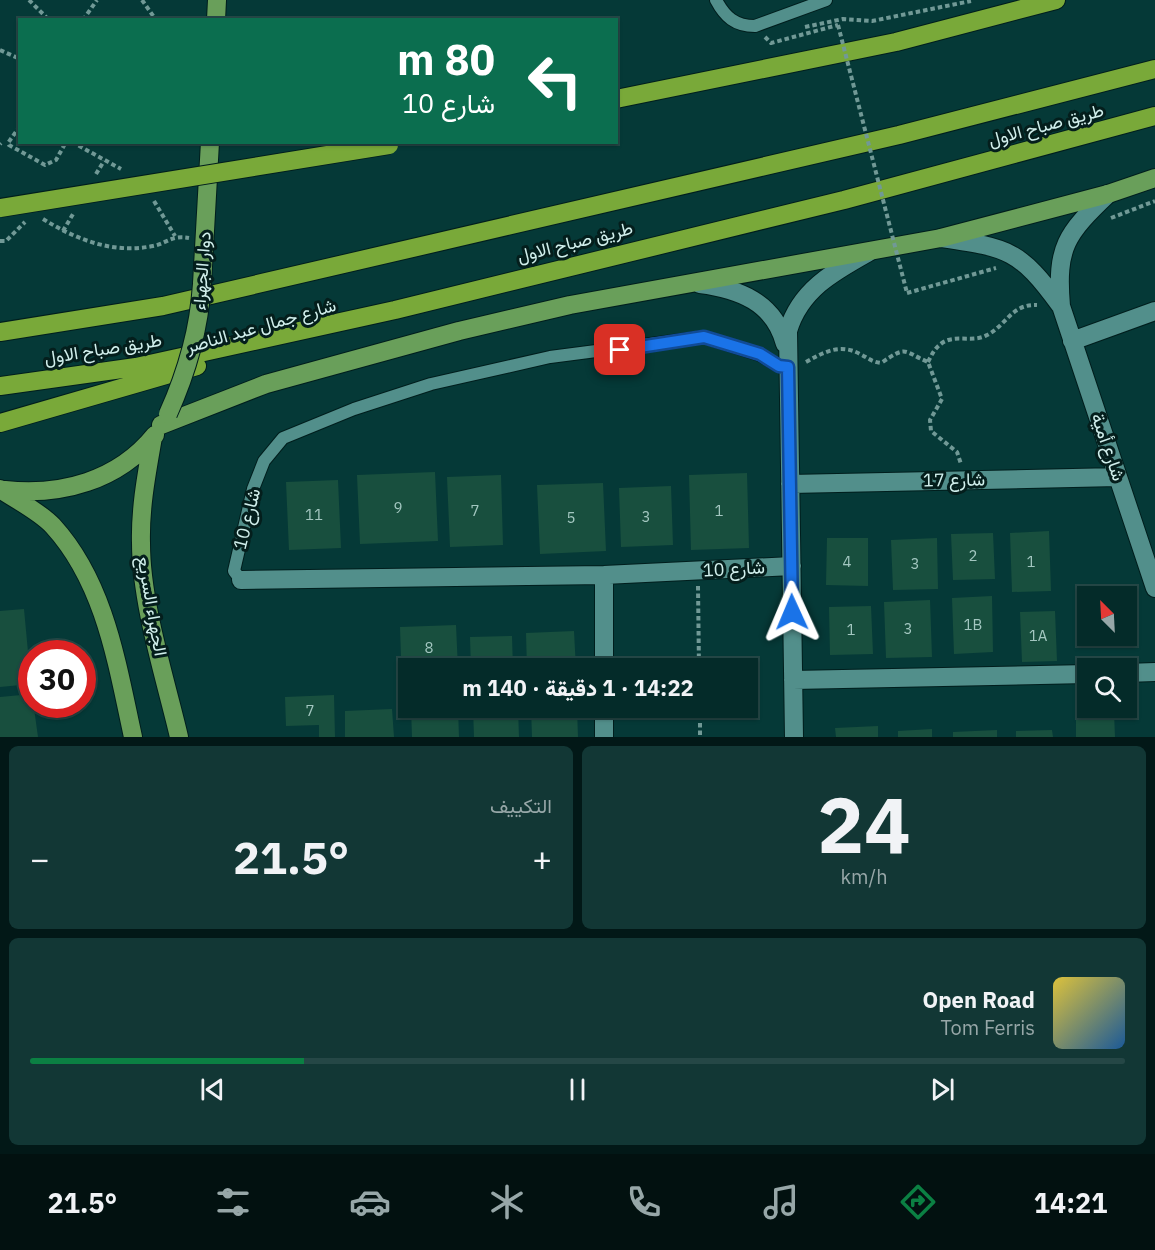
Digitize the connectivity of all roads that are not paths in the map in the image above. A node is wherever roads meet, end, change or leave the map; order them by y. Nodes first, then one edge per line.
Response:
1 (217, 0) edge
2 (716, 0) edge
3 (826, 0) edge
4 (1056, 0) edge
5 (216, 18) edge
6 (1155, 69) edge
7 (618, 99) edge
8 (1155, 116) edge
9 (210, 144) edge
10 (396, 144) edge
11 (1155, 178) edge
12 (1108, 194) junction
13 (0, 208) edge
14 (941, 238) junction
15 (871, 251) junction
16 (691, 283) junction
17 (395, 309) junction
18 (1063, 311) junction
19 (1155, 311) edge
20 (0, 332) edge
21 (1072, 341) junction
22 (788, 362) junction
23 (0, 386) edge
24 (0, 423) edge
25 (161, 426) junction
26 (1118, 477) junction
27 (790, 484) junction
28 (0, 489) edge
29 (1150, 552) edge
30 (792, 566) junction
31 (603, 575) junction
32 (241, 580) joint
33 (1155, 588) edge
34 (604, 658) edge
35 (1155, 672) edge
36 (1137, 673) edge
37 (1077, 674) edge
38 (794, 680) junction
39 (604, 718) edge
40 (133, 737) edge
41 (179, 737) edge
42 (604, 737) edge
43 (794, 737) edge

1 - 5 main road
2 - 3 lane
4 - 7 highway
6 - 20 highway, طريق صباح الاول
8 - 17 highway, طريق صباح الاول
9 - 25 main road, دوار الجهراء, bridge
10 - 13 highway, bridge
11 - 12 main road
12 - 14 main road
12 - 18 street, شارع أمية
14 - 15 main road
14 - 18 street, شارع أمية
15 - 16 main road
15 - 22 street
16 - 22 street
16 - 25 main road
17 - 23 highway, طريق صباح الاول
17 - 24 highway, شارع جمال عبد الناصر
18 - 21 street, شارع أمية
19 - 21 street
21 - 26 street, شارع أمية
22 - 27 street
22 - 32 lane, شارع 10
25 - 28 main road, دوار الجهراء
25 - 41 main road, الجهراء السريع
26 - 27 street, شارع 17
26 - 29 street, شارع أمية
27 - 30 street
28 - 40 main road
29 - 33 street, شارع أمية
30 - 31 street, شارع 10
30 - 38 street
31 - 32 street, شارع 10
31 - 34 street
35 - 36 street
37 - 38 street
38 - 43 street
39 - 42 street

